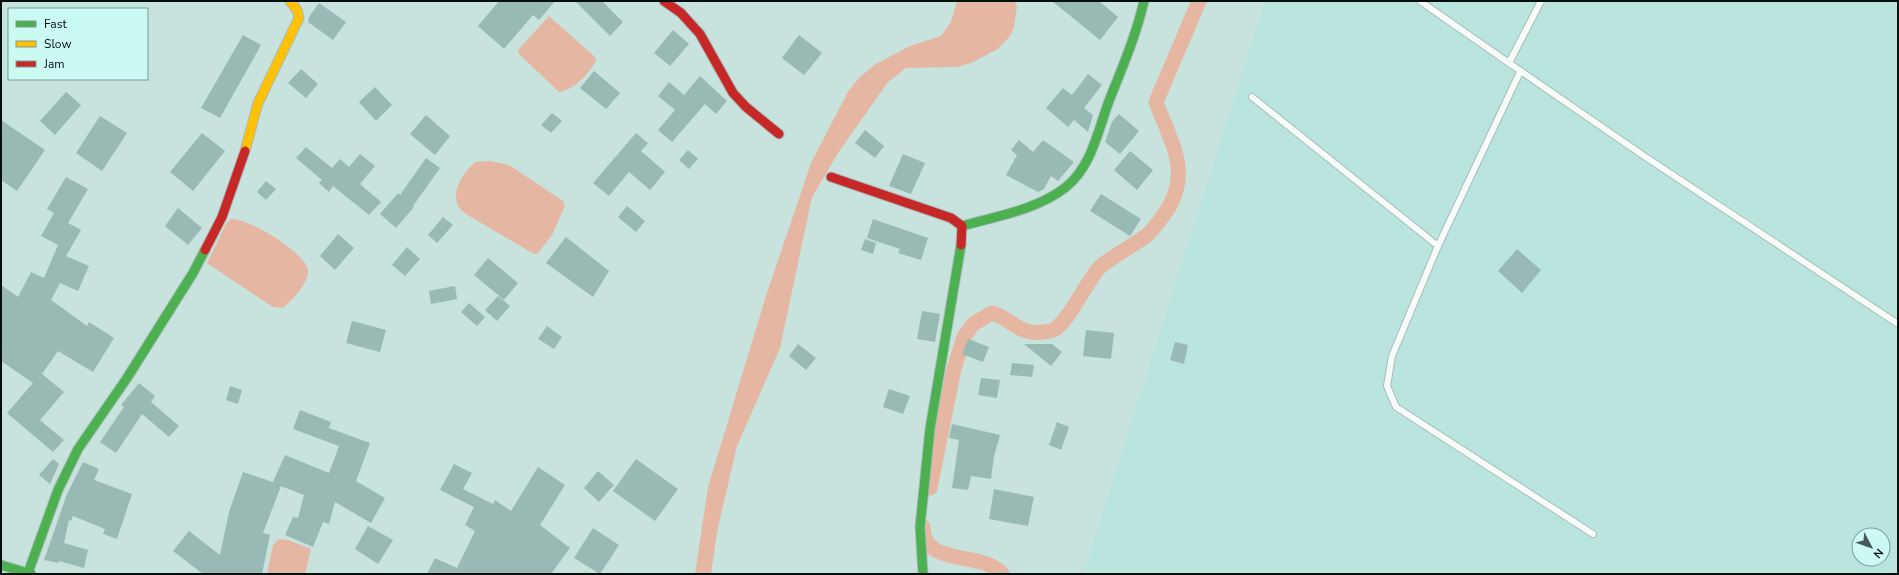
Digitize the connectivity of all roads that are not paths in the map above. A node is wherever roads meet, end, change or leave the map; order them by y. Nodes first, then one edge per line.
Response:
1 (292, 1) edge
2 (664, 1) edge
3 (1144, 1) edge
4 (1420, 1) edge
5 (1541, 1) edge
6 (1509, 63) junction
7 (1520, 72) junction
8 (1252, 97) dead end
9 (779, 134) dead end
10 (831, 177) dead end
11 (962, 226) junction
12 (1438, 246) junction
13 (1898, 324) edge
14 (1593, 534) dead end
15 (1, 565) edge
16 (29, 574) edge
17 (923, 574) edge

1 - 16 main road
2 - 9 main road
3 - 11 main road
4 - 6 lane
5 - 6 lane
6 - 7 lane
7 - 12 lane
7 - 13 lane
8 - 12 lane
10 - 11 main road
11 - 17 main road
12 - 14 lane
15 - 16 main road

